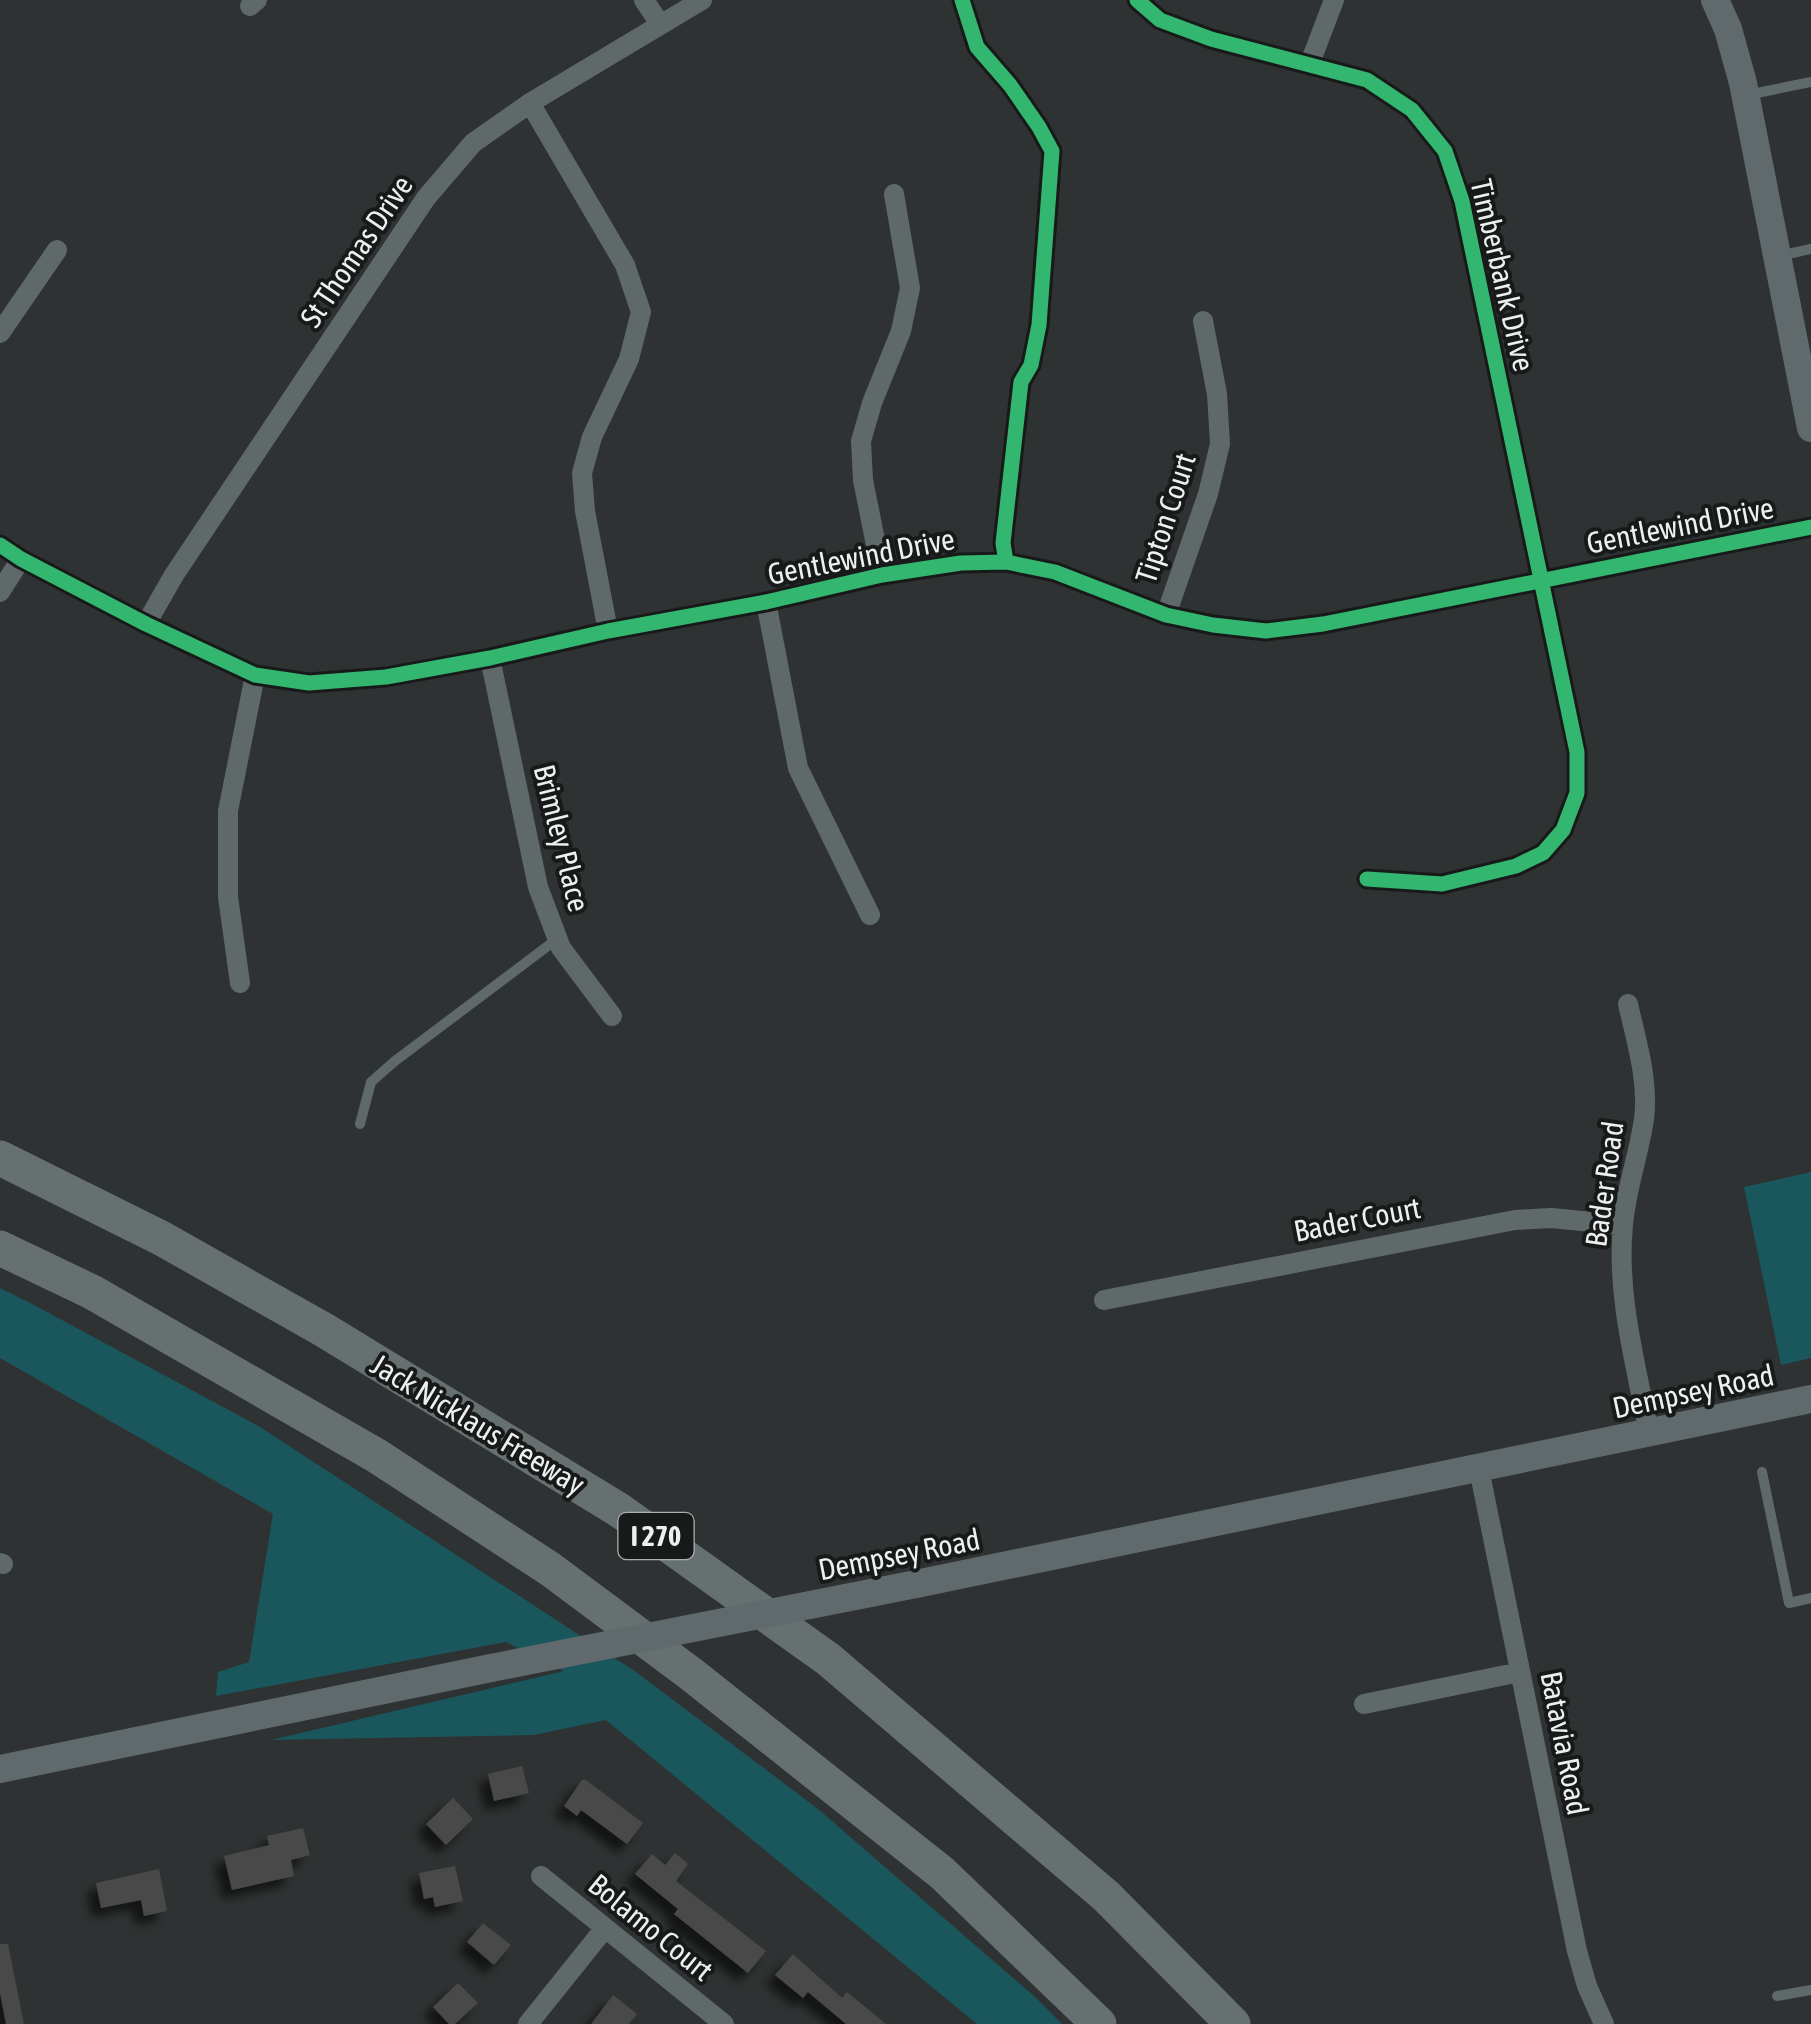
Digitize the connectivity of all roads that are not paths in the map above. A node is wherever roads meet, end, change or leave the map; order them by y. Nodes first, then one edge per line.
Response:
1 (644, 0) edge
2 (702, 0) edge
3 (1138, 0) edge
4 (1334, 0) edge
5 (1715, 0) edge
6 (660, 24) junction
7 (1310, 63) junction
8 (1811, 82) edge
9 (1746, 96) junction
10 (530, 103) junction
11 (894, 194) dead end
12 (1811, 249) edge
13 (57, 250) dead end
14 (1778, 257) junction
15 (1203, 321) dead end
16 (0, 332) edge
17 (1811, 428) edge
18 (1811, 527) edge
19 (0, 545) edge
20 (21, 560) junction
21 (882, 575) junction
22 (1540, 581) junction
23 (0, 592) edge
24 (766, 602) junction
25 (1166, 615) junction
26 (146, 624) junction
27 (608, 631) junction
28 (490, 658) junction
29 (255, 675) junction
30 (1366, 879) dead end
31 (870, 915) dead end
32 (558, 939) junction
33 (240, 983) dead end
34 (1628, 1004) dead end
35 (612, 1016) dead end
36 (360, 1124) dead end
37 (0, 1158) edge
38 (1623, 1225) junction
39 (0, 1248) edge
40 (1104, 1300) dead end
41 (1811, 1399) edge
42 (1649, 1432) junction
43 (1479, 1469) junction
44 (1762, 1472) dead end
45 (1811, 1598) edge
46 (1520, 1672) junction
47 (1364, 1704) dead end
48 (0, 1769) edge
49 (541, 1876) dead end
50 (605, 1928) junction
51 (1811, 1990) edge
52 (1776, 1996) dead end
53 (528, 2024) edge
54 (724, 2024) edge
55 (1099, 2024) edge
56 (1233, 2024) edge
57 (1604, 2024) edge

1 - 6 street
2 - 6 street, St Thomas Drive
3 - 7 street, Timberbank Drive
4 - 7 street
5 - 9 main road
6 - 10 street, St Thomas Drive
7 - 22 street, Timberbank Drive
8 - 9 lane
9 - 14 main road
10 - 26 street, St Thomas Drive
10 - 27 street
11 - 21 street
12 - 14 lane
13 - 16 street
14 - 17 main road
15 - 25 street, Tipton Court
18 - 22 street, Gentlewind Drive
19 - 20 street, Gentlewind Drive
20 - 23 street
20 - 26 street, Gentlewind Drive
21 - 24 street, Gentlewind Drive
21 - 25 street, Gentlewind Drive
22 - 25 street, Gentlewind Drive
22 - 30 street, Timberbank Drive
24 - 27 street, Gentlewind Drive
24 - 31 street
26 - 29 street, Gentlewind Drive
27 - 28 street, Gentlewind Drive
28 - 29 street, Gentlewind Drive
28 - 32 street, Brimley Place
29 - 33 street
32 - 35 street, Brimley Place
32 - 36 lane
34 - 38 street, Bader Road
37 - 56 highway, Jack Nicklaus Freeway / I 270
38 - 40 street, Bader Court
38 - 42 street, Bader Road
39 - 55 highway
41 - 42 main road, Dempsey Road
42 - 43 main road, Dempsey Road
43 - 46 street, Batavia Road
43 - 48 main road, Dempsey Road, bridge
44 - 45 lane
46 - 47 street
46 - 57 street, Batavia Road
49 - 50 street, Bolamo Court
50 - 53 street
50 - 54 street, Bolamo Court
51 - 52 lane

